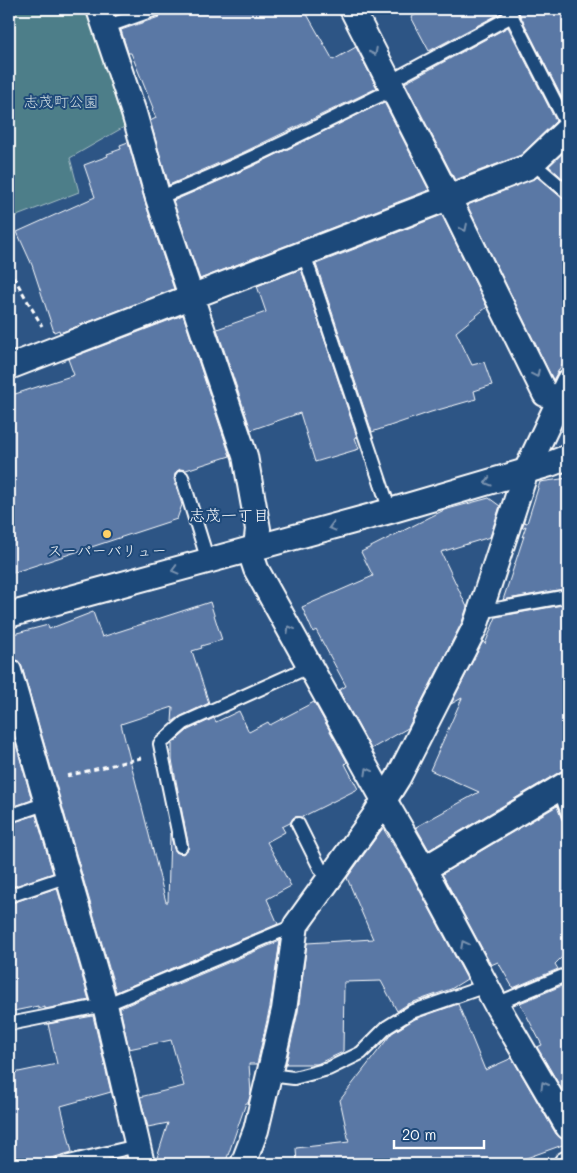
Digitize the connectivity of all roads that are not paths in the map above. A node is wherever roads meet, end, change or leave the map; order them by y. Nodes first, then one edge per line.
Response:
1 (156, 9) edge
2 (352, 9) edge
3 (510, 12) edge
4 (102, 18) edge
5 (391, 86) junction
6 (568, 128) edge
7 (533, 163) junction
8 (568, 193) edge
9 (158, 198) junction
10 (449, 199) junction
11 (304, 254) junction
12 (193, 297) junction
13 (9, 367) edge
14 (564, 391) edge
15 (568, 457) edge
16 (526, 471) junction
17 (182, 477) dead end
18 (390, 511) junction
19 (256, 548) junction
20 (208, 560) junction
21 (568, 596) edge
22 (480, 612) junction
23 (9, 615) edge
24 (311, 666) junction
25 (9, 671) edge
26 (564, 785) edge
27 (44, 793) junction
28 (384, 800) junction
29 (568, 814) edge
30 (9, 816) edge
31 (298, 824) dead end
32 (181, 846) dead end
33 (424, 869) junction
34 (68, 876) junction
35 (330, 877) junction
36 (9, 896) edge
37 (296, 925) junction
38 (568, 974) edge
39 (491, 995) junction
40 (105, 1005) junction
41 (9, 1024) edge
42 (269, 1075) junction
43 (568, 1127) edge
44 (139, 1155) edge
45 (60, 1164) edge
46 (243, 1164) edge

1 - 4 lane
2 -> 5 street
3 - 5 lane
3 - 6 lane
4 - 9 street
5 - 9 lane
5 - 10 street
6 - 7 street
7 - 8 lane
7 - 10 street
9 - 12 street
10 - 11 street
10 -> 14 street
11 - 12 street
11 - 18 lane
12 - 13 street
12 - 19 street
14 - 16 street
15 - 16 street
16 -> 18 street
16 - 22 street
17 - 20 lane
18 -> 19 street
19 - 20 street
24 -> 19 street
20 -> 23 street
21 - 22 lane
22 - 28 street
28 -> 24 street
24 - 32 lane
25 - 27 street
26 - 29 lane
26 - 33 street
27 - 30 lane
27 - 34 street
28 - 33 street
28 - 35 street
31 - 35 lane
39 -> 33 street
34 - 36 lane
34 - 40 street
35 - 37 street
37 - 40 lane
37 - 42 street
38 - 39 lane
39 - 42 lane
43 -> 39 street
40 - 41 lane
40 - 44 street
42 - 46 street
44 - 45 lane

